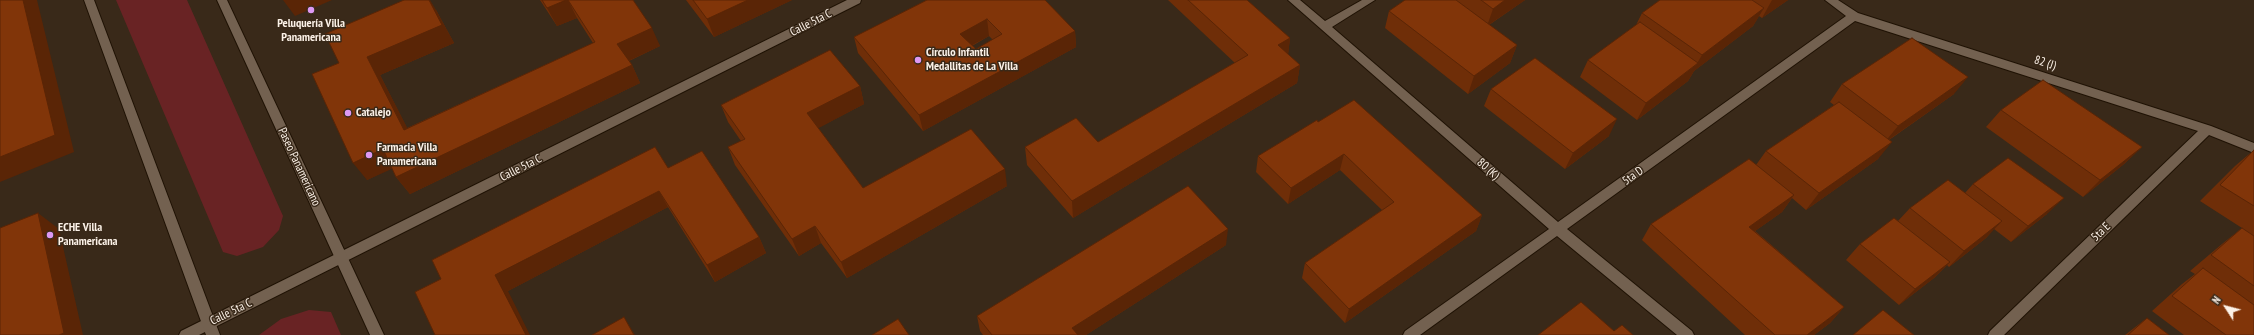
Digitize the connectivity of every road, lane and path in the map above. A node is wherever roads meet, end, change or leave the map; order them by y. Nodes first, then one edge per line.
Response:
1 (89, 0) edge
2 (222, 0) edge
3 (856, 0) edge
4 (1293, 0) edge
5 (1370, 0) edge
6 (1830, 0) edge
7 (1854, 16) junction
8 (1324, 27) junction
9 (2207, 129) junction
10 (2254, 148) edge
11 (1558, 230) junction
12 (341, 258) junction
13 (209, 323) junction
14 (186, 335) edge
15 (213, 335) edge
16 (377, 335) edge
17 (1410, 335) edge
18 (1687, 335) edge
19 (1995, 335) edge

1 - 13 street
2 - 12 street, Paseo Panamericano
3 - 12 street, Calle 5ta C
4 - 8 street, 80 (K)
5 - 8 street
6 - 7 street, 82 (J)
7 - 9 street, 82 (J)
7 - 11 street, 5ta D
8 - 11 street, 80 (K)
9 - 10 street, 82 (J)
9 - 19 street, 5ta E
11 - 17 street, 5ta D
11 - 18 street, 80 (K)
12 - 13 street, Calle 5ta C
12 - 16 street, Paseo Panamericano
13 - 14 street, Calle 5ta C
13 - 15 street

